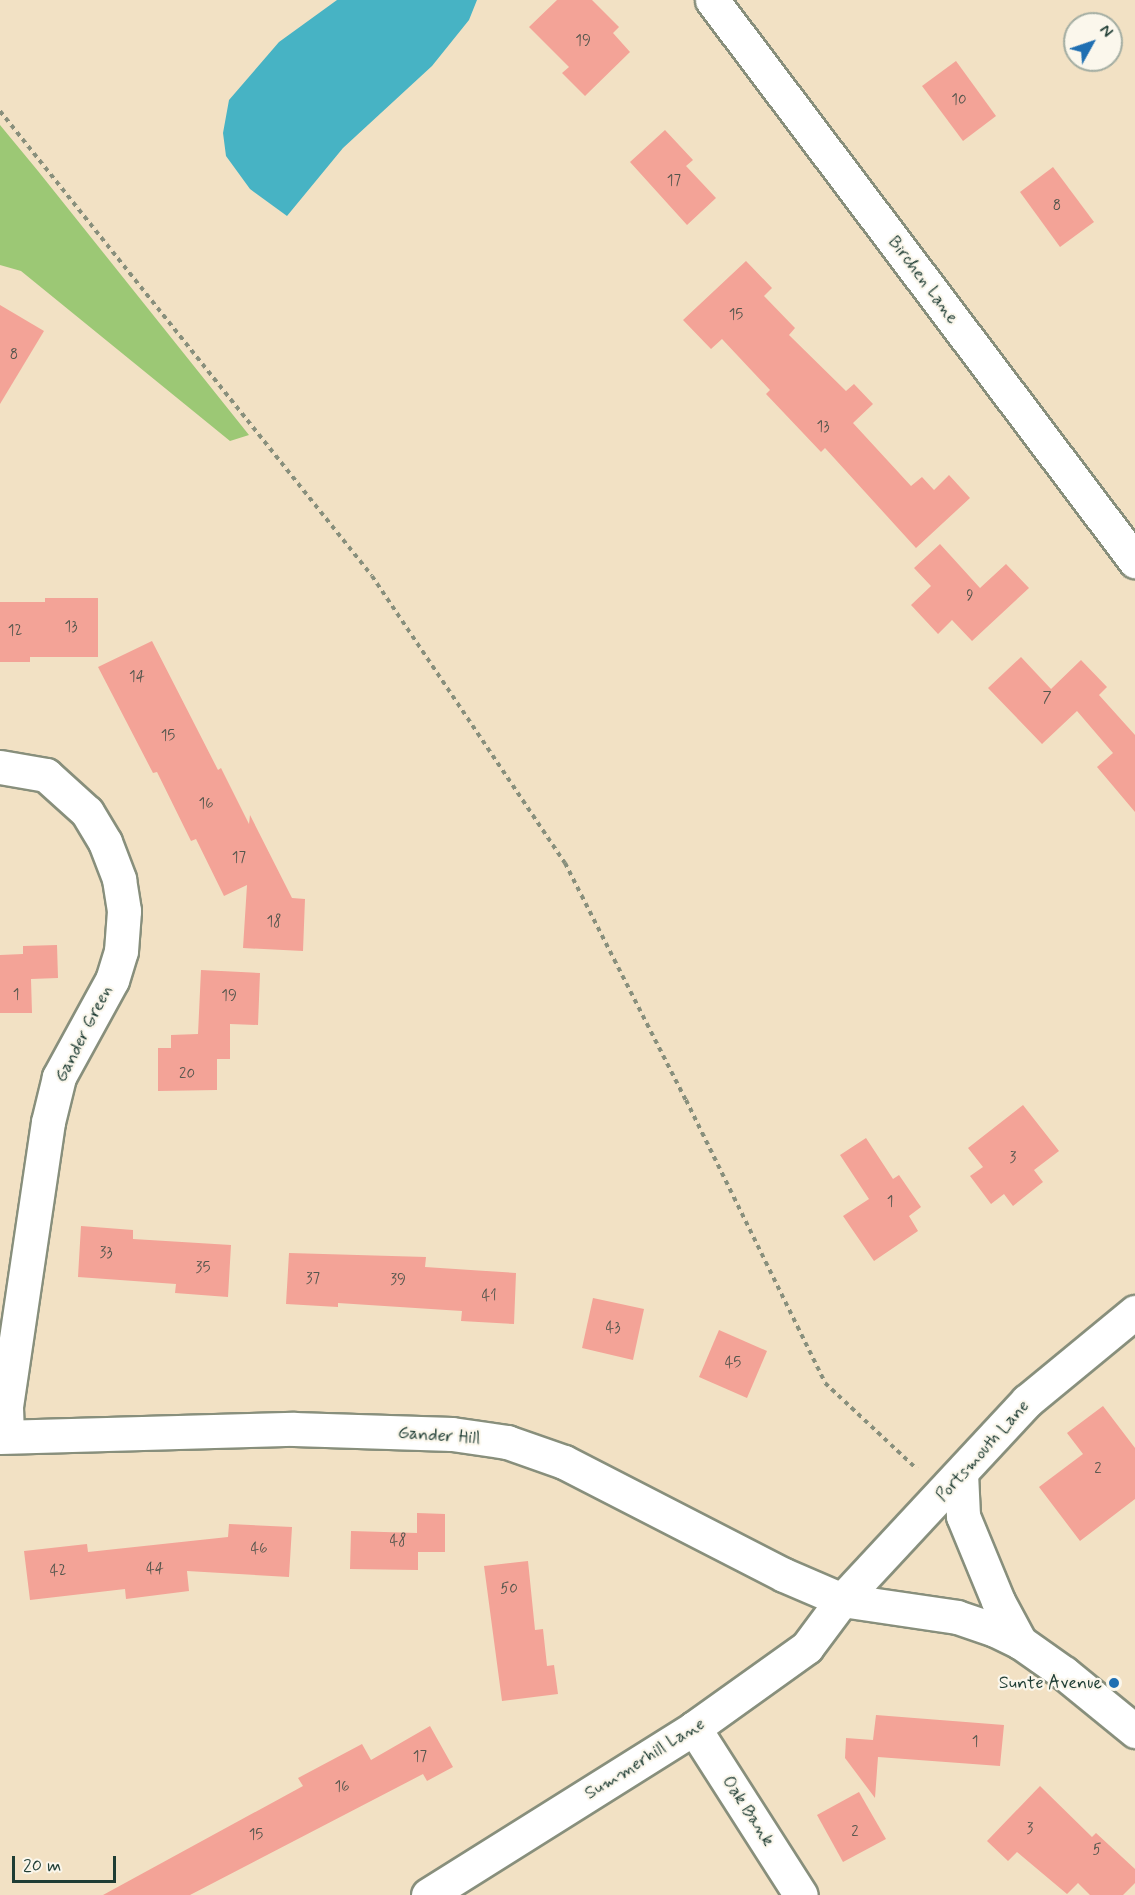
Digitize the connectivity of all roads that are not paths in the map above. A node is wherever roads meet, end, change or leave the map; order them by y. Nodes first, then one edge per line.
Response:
1 (711, 0) edge
2 (1135, 561) edge
3 (0, 767) edge
4 (1135, 1312) edge
5 (3, 1437) edge
6 (953, 1483) junction
7 (842, 1600) junction
8 (1020, 1642) junction
9 (694, 1728) junction
10 (1135, 1731) edge
11 (428, 1895) edge
12 (801, 1895) edge

1 - 2 street, Birchen Lane
3 - 5 street, Gander Green
4 - 6 street, Portsmouth Lane
5 - 7 street, Gander Hill
6 - 7 street, Portsmouth Lane
6 - 8 street
7 - 8 street
7 - 9 street, Summerhill Lane
8 - 10 street
9 - 11 street, Summerhill Lane
9 - 12 street, Oak Bank

